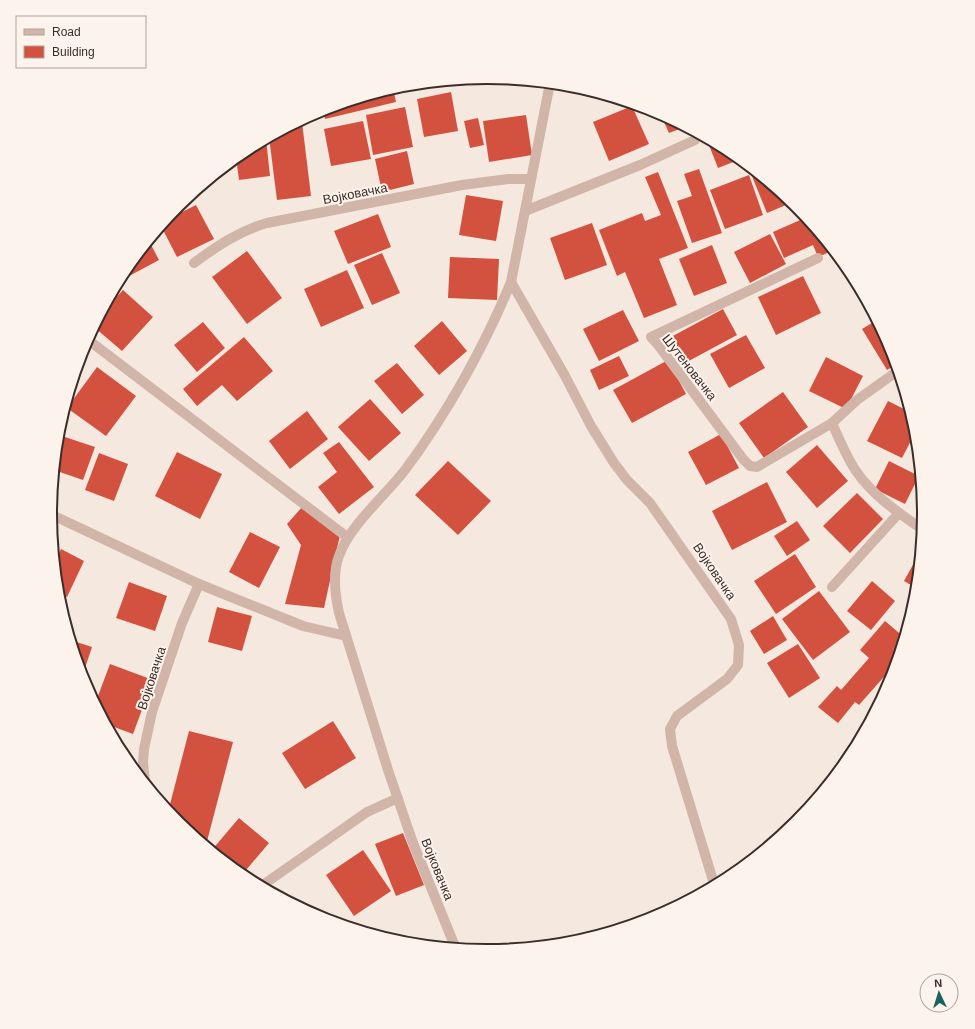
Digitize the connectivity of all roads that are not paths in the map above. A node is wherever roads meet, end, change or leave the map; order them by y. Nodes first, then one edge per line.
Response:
1 (549, 89) edge
2 (695, 140) dead end
3 (530, 179) junction
4 (525, 211) junction
5 (818, 258) dead end
6 (194, 263) dead end
7 (511, 282) junction
8 (93, 343) edge
9 (894, 374) edge
10 (832, 423) junction
11 (899, 513) junction
12 (57, 517) edge
13 (918, 526) edge
14 (347, 537) junction
15 (199, 584) junction
16 (832, 587) dead end
17 (346, 636) junction
18 (144, 774) edge
19 (398, 798) junction
20 (713, 881) edge
21 (266, 883) edge
22 (454, 943) edge

1 - 3 street, Војковачка
2 - 4 street
3 - 4 street, Војковачка
3 - 6 street, Војковачка
4 - 7 street, Војковачка
5 - 10 street, Шутеновачка
7 - 14 street, Војковачка
7 - 20 street, Војковачка
8 - 14 street
9 - 10 street, Шутеновачка
10 - 11 street
11 - 13 street
11 - 16 street
12 - 15 street
14 - 17 street, Војковачка
15 - 17 street
15 - 18 street, Војковачка
17 - 19 street, Војковачка
19 - 21 street
19 - 22 street, Војковачка

